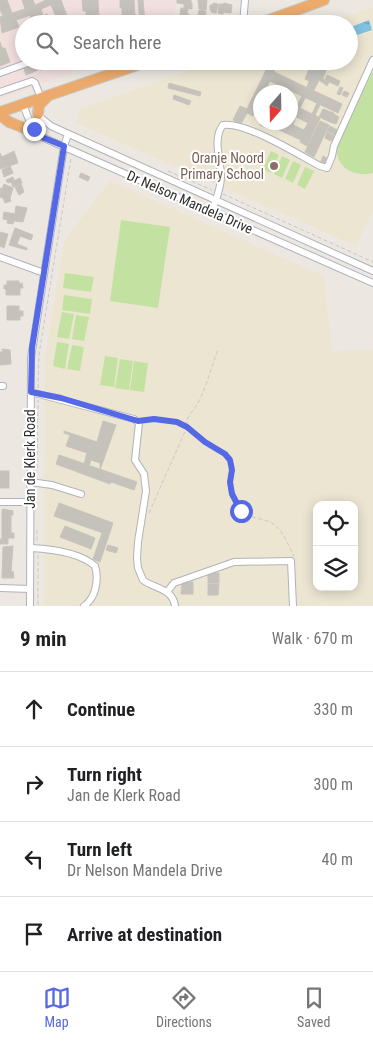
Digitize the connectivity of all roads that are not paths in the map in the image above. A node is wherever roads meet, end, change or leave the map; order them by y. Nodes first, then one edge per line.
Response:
1 (245, 0) edge
2 (324, 0) edge
3 (244, 15) edge
4 (283, 15) edge
5 (373, 60) edge
6 (15, 68) edge
7 (123, 70) edge
8 (0, 73) edge
9 (0, 92) edge
10 (52, 94) junction
11 (32, 100) junction
12 (0, 114) edge
13 (38, 114) junction
14 (39, 134) junction
15 (68, 134) junction
16 (64, 146) junction
17 (216, 200) junction
18 (212, 211) junction
19 (0, 257) edge
20 (373, 271) edge
21 (44, 273) junction
22 (373, 282) edge
23 (31, 392) junction
24 (33, 483) junction
25 (81, 494) dead end
26 (0, 502) edge
27 (30, 502) junction
28 (34, 548) junction
29 (0, 588) edge
30 (30, 589) junction
31 (167, 592) junction
32 (30, 606) edge
33 (84, 606) edge
34 (175, 606) edge
35 (293, 606) edge

1 - 3 street
2 - 4 highway
5 - 17 street
6 - 8 street
7 - 10 highway
9 - 11 street
10 - 11 highway
10 - 13 highway
11 - 12 highway
11 - 13 street
11 - 14 street
12 - 14 highway
13 - 15 street, Dr Nelson Mandela Drive
14 - 16 street, Dr Nelson Mandela Drive
15 - 16 street, Jan de Klerk Road
15 - 17 street, Dr Nelson Mandela Drive
16 - 18 street, Dr Nelson Mandela Drive
16 - 21 street, Jan de Klerk Road
17 - 18 street
17 - 20 street, Dr Nelson Mandela Drive
18 - 22 street, Dr Nelson Mandela Drive
19 - 21 street
21 - 23 street, Jan de Klerk Road
23 - 24 street, Jan de Klerk Road
23 - 31 street
24 - 25 street
24 - 27 street, Jan de Klerk Road
26 - 27 street
27 - 28 street, Jan de Klerk Road
28 - 30 street, Jan de Klerk Road
28 - 33 street
29 - 30 street
30 - 32 street, Jan de Klerk Road
31 - 34 street
31 - 35 street

